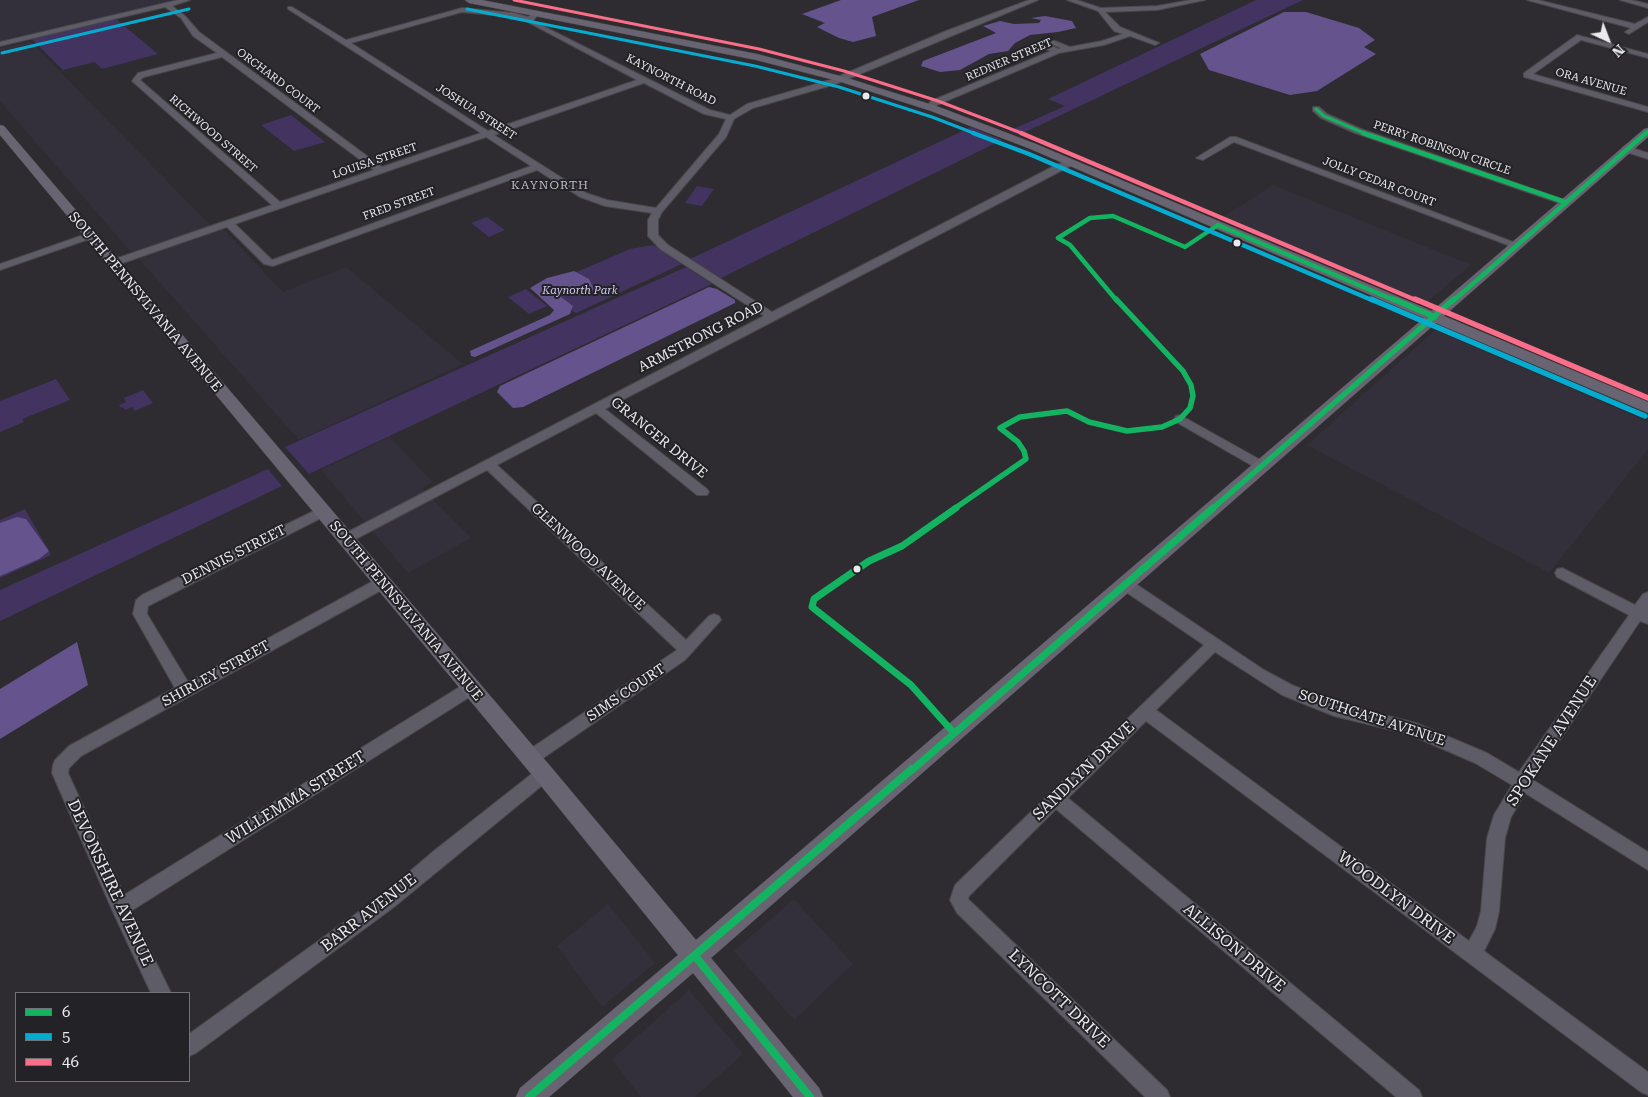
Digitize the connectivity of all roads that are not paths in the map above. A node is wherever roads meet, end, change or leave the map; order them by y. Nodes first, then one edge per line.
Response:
1 (187, 0) edge
2 (1035, 0) edge
3 (1070, 0) edge
4 (1198, 0) edge
5 (1530, 0) edge
6 (1623, 0) edge
7 (476, 1) edge
8 (167, 5) junction
9 (1648, 6) edge
10 (290, 8) dead end
11 (1100, 10) junction
12 (1171, 10) junction
13 (1180, 12) dead end
14 (532, 16) junction
15 (1648, 19) edge
16 (1637, 27) junction
17 (1128, 34) junction
18 (1626, 34) dead end
19 (344, 42) junction
20 (1154, 43) dead end
21 (0, 44) edge
22 (1068, 48) junction
23 (1057, 51) junction
24 (223, 54) junction
25 (1648, 56) edge
26 (841, 79) junction
27 (644, 80) junction
28 (930, 107) junction
29 (1316, 109) dead end
30 (1648, 110) edge
31 (731, 118) junction
32 (0, 128) edge
33 (1648, 131) edge
34 (488, 134) junction
35 (1626, 149) junction
36 (1648, 156) edge
37 (1200, 158) dead end
38 (1072, 163) junction
39 (539, 166) junction
40 (381, 171) junction
41 (1565, 202) junction
42 (278, 206) junction
43 (658, 211) junction
44 (228, 223) junction
45 (89, 236) junction
46 (1516, 245) junction
47 (113, 263) junction
48 (0, 266) edge
49 (773, 317) junction
50 (1435, 317) junction
51 (597, 408) junction
52 (1648, 408) edge
53 (1180, 419) dead end
54 (489, 465) junction
55 (1262, 466) junction
56 (702, 492) dead end
57 (322, 512) junction
58 (345, 539) junction
59 (1562, 573) dead end
60 (382, 583) junction
61 (1125, 584) junction
62 (1648, 598) edge
63 (1643, 615) edge
64 (714, 620) dead end
65 (1214, 644) junction
66 (686, 649) junction
67 (471, 688) junction
68 (185, 691) junction
69 (1145, 711) junction
70 (537, 766) junction
71 (60, 773) joint
72 (1522, 782) junction
73 (1055, 798) junction
74 (1648, 862) edge
75 (959, 900) joint
76 (120, 908) junction
77 (1472, 954) junction
78 (696, 956) junction
79 (161, 992) edge
80 (190, 1045) edge
81 (1648, 1085) edge
82 (530, 1097) edge
83 (810, 1097) edge
84 (1160, 1097) edge
85 (1412, 1097) edge

1 - 8 street
2 - 26 street
3 - 11 street
4 - 12 street
5 - 16 street
6 - 9 street
7 - 14 main road
8 - 21 street
8 - 24 street, ORCHARD COURT
10 - 19 street, JOSHUA STREET
11 - 12 street
11 - 17 street
12 - 13 street
14 - 19 street, KAYNORTH ROAD
14 - 26 main road
14 - 27 street, KAYNORTH ROAD
15 - 16 street
16 - 18 street
17 - 20 street
17 - 22 street, REDNER STREET
19 - 34 street, JOSHUA STREET
22 - 23 street, REDNER STREET
22 - 23 street
23 - 28 street, REDNER STREET
24 - 40 street, ORCHARD COURT
24 - 42 street, RICHWOOD STREET
25 - 30 street, ORA AVENUE
26 - 28 main road
26 - 31 street
27 - 31 street, KAYNORTH ROAD
27 - 34 street, LOUISA STREET
28 - 38 main road
29 - 41 street, PERRY ROBINSON CIRCLE
31 - 43 street
32 - 45 main road, SOUTH PENNSYLVANIA AVENUE
33 - 35 main road
34 - 39 street, JOSHUA STREET
34 - 40 street, LOUISA STREET
35 - 36 street
35 - 41 main road
37 - 46 street, JOLLY CEDAR COURT
38 - 49 street, ARMSTRONG ROAD
38 - 50 main road
39 - 43 street, JOSHUA STREET
39 - 44 street, FRED STREET
40 - 42 street, LOUISA STREET
41 - 46 main road
42 - 44 street, LOUISA STREET
43 - 49 street
44 - 47 street, LOUISA STREET
45 - 47 main road, SOUTH PENNSYLVANIA AVENUE
45 - 48 street
46 - 50 main road
47 - 57 main road, SOUTH PENNSYLVANIA AVENUE
49 - 51 street, ARMSTRONG ROAD
50 - 52 main road
50 - 55 main road
51 - 54 street, ARMSTRONG ROAD
51 - 56 street, GRANGER DRIVE
53 - 55 street
54 - 58 street, ARMSTRONG ROAD
54 - 66 street, GLENWOOD AVENUE
55 - 61 main road
57 - 58 main road, SOUTH PENNSYLVANIA AVENUE
57 - 68 street, DENNIS STREET
58 - 60 main road, SOUTH PENNSYLVANIA AVENUE
59 - 63 street
60 - 67 main road, SOUTH PENNSYLVANIA AVENUE
60 - 68 street, SHIRLEY STREET
61 - 65 street, SOUTHGATE AVENUE
61 - 78 main road
62 - 63 street, SPOKANE AVENUE
63 - 72 street, SPOKANE AVENUE
64 - 66 street, SIMS COURT
65 - 69 street, SANDLYN DRIVE
65 - 72 street, SOUTHGATE AVENUE
66 - 70 street, SIMS COURT
67 - 70 main road, SOUTH PENNSYLVANIA AVENUE
67 - 76 street, WILLEMMA STREET
68 - 71 street, SHIRLEY STREET
69 - 73 street, SANDLYN DRIVE
69 - 77 street, WOODLYN DRIVE
70 - 78 main road, SOUTH PENNSYLVANIA AVENUE
70 - 80 street, BARR AVENUE
71 - 76 street, DEVONSHIRE AVENUE
72 - 74 street, SOUTHGATE AVENUE
72 - 77 street, SPOKANE AVENUE
73 - 75 street, SANDLYN DRIVE
73 - 85 street, ALLISON DRIVE
75 - 84 street, LYNCOTT DRIVE
76 - 79 street, DEVONSHIRE AVENUE
77 - 81 street, WOODLYN DRIVE
78 - 82 main road
78 - 83 main road, SOUTH PENNSYLVANIA AVENUE

